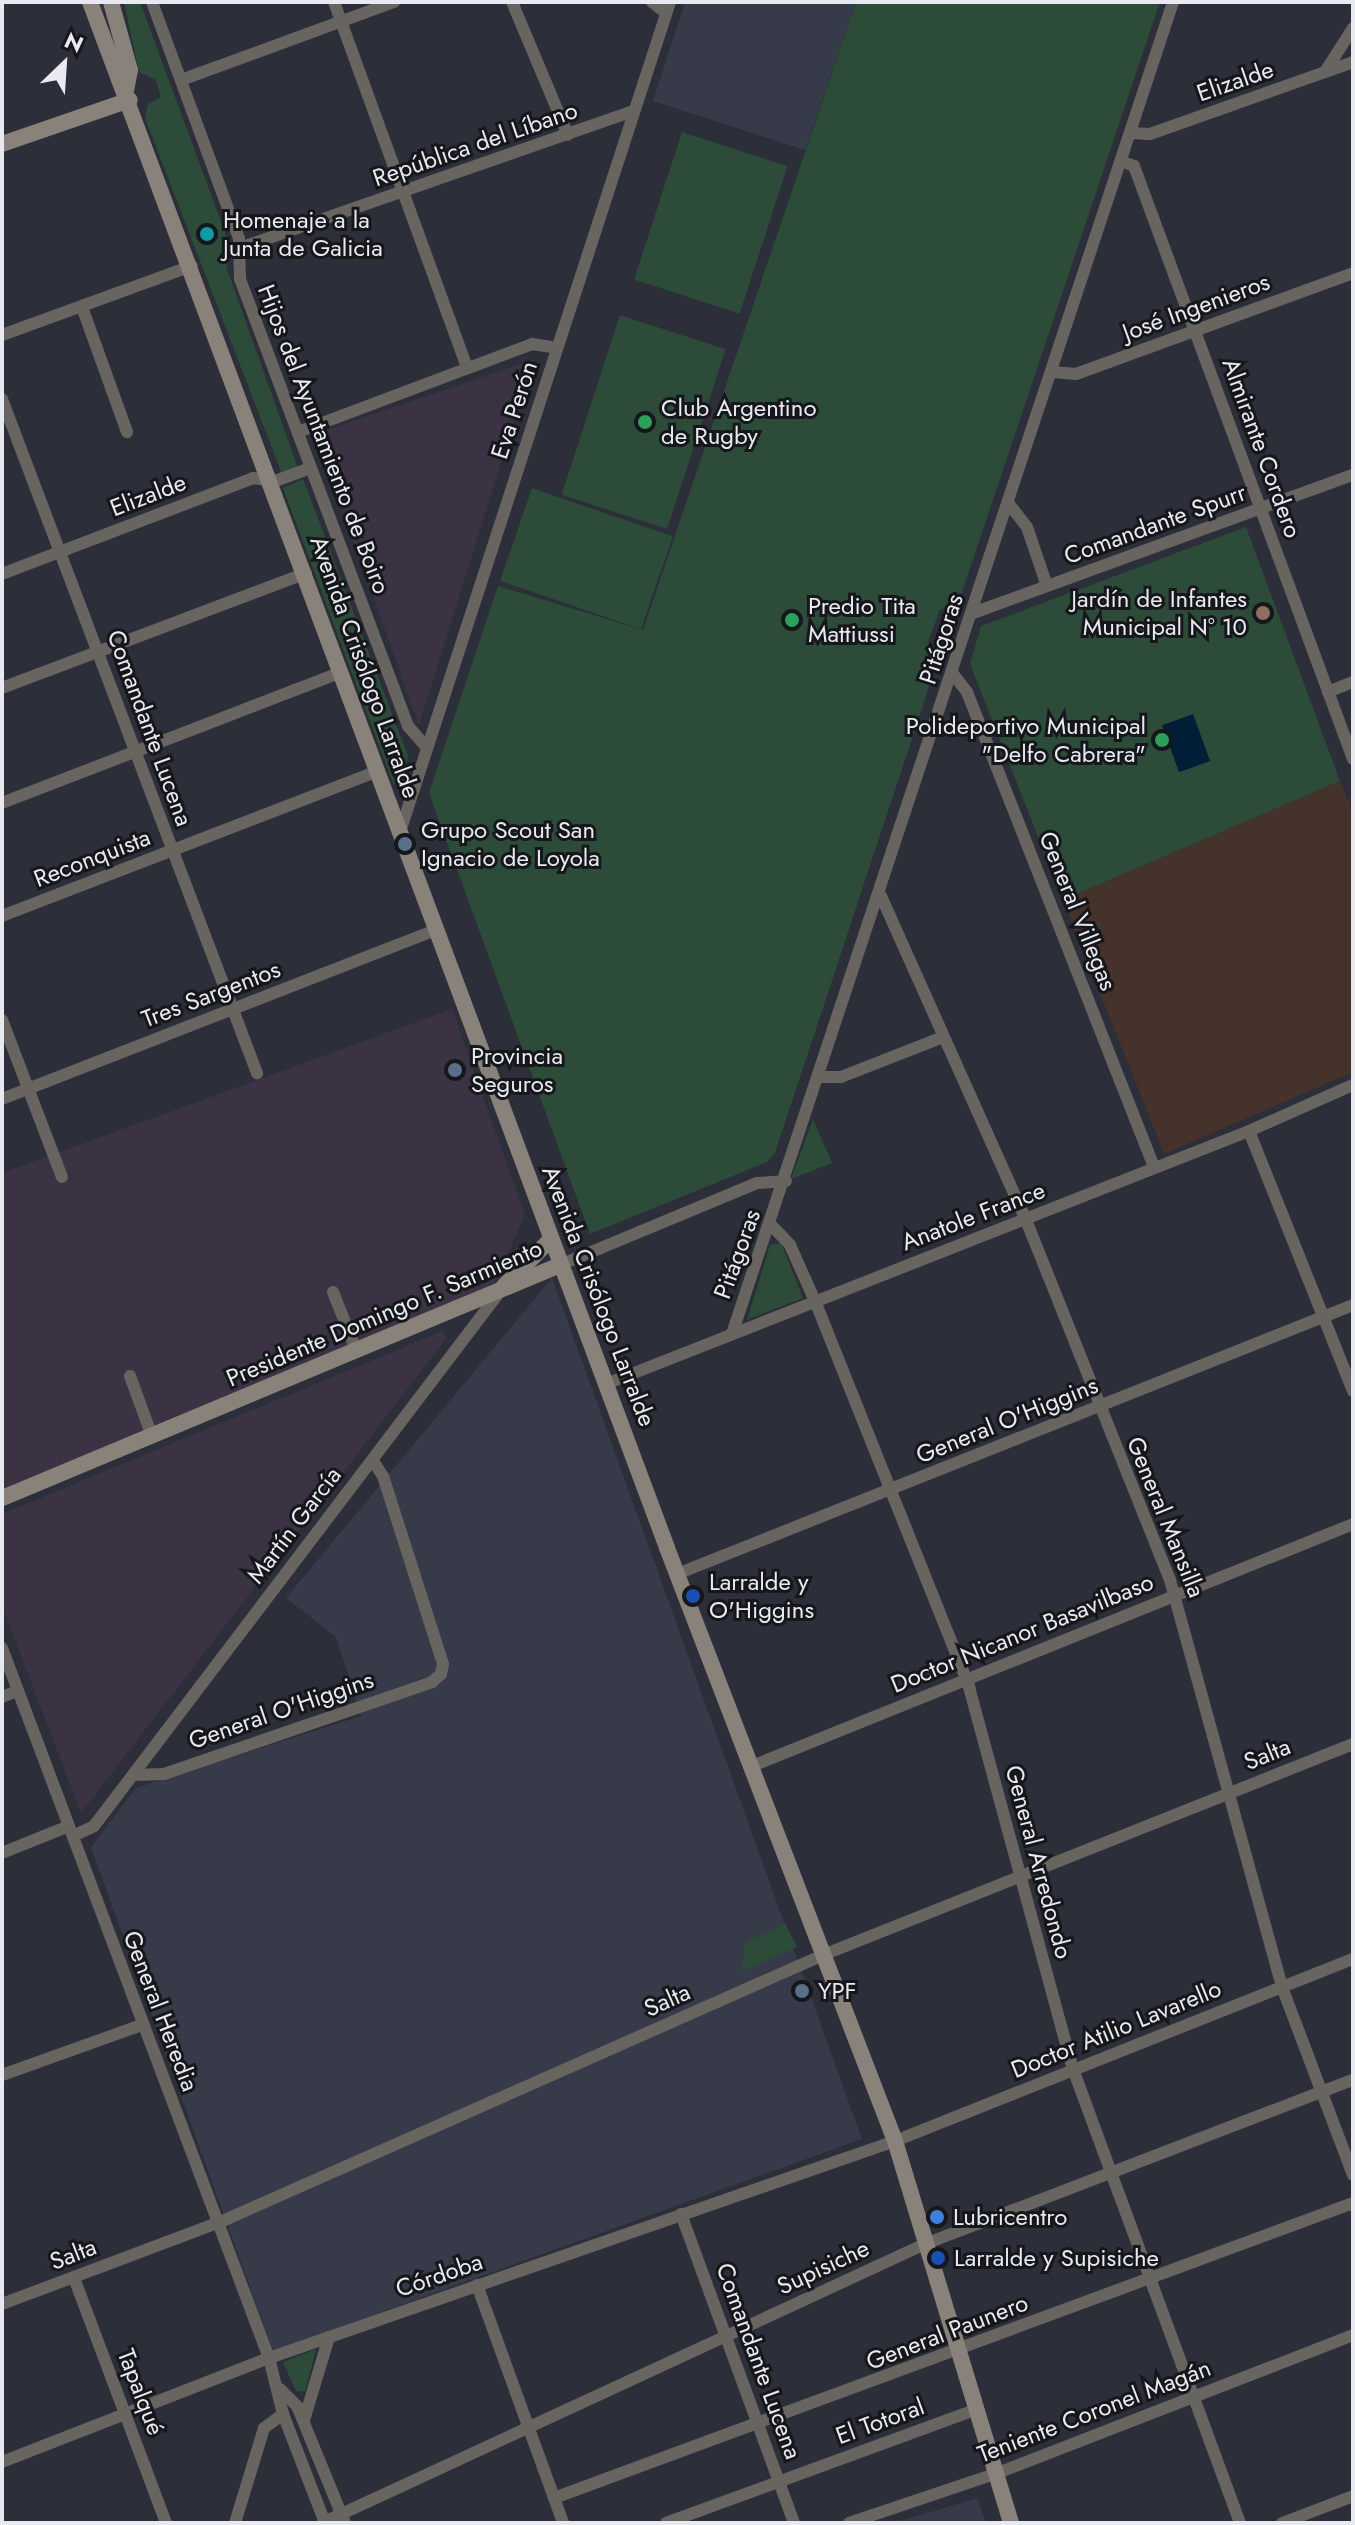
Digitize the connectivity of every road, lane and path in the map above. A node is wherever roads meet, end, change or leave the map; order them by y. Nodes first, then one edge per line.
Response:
1 (90, 2) edge
2 (111, 2) edge
3 (119, 2) edge
4 (152, 2) edge
5 (334, 2) edge
6 (394, 2) edge
7 (512, 2) edge
8 (652, 2) edge
9 (1173, 2) edge
10 (668, 7) edge
11 (342, 23) junction
12 (1353, 28) edge
13 (123, 40) junction
14 (1353, 62) edge
15 (1325, 72) junction
16 (181, 80) junction
17 (128, 95) junction
18 (633, 111) junction
19 (1130, 133) junction
20 (568, 135) junction
21 (2, 144) edge
22 (1121, 161) junction
23 (405, 192) junction
24 (240, 248) junction
25 (192, 266) junction
26 (1353, 273) edge
27 (82, 307) junction
28 (1196, 331) junction
29 (2, 335) edge
30 (557, 348) junction
31 (467, 368) junction
32 (1053, 372) junction
33 (2, 399) edge
34 (127, 432) dead end
35 (298, 432) junction
36 (311, 468) junction
37 (1353, 475) edge
38 (270, 479) junction
39 (1009, 504) junction
40 (1260, 509) junction
41 (62, 551) junction
42 (306, 573) junction
43 (2, 574) edge
44 (1047, 586) junction
45 (973, 613) junction
46 (98, 651) junction
47 (341, 672) junction
48 (953, 674) junction
49 (1353, 682) edge
50 (2, 688) edge
51 (1328, 692) junction
52 (427, 748) junction
53 (135, 751) junction
54 (1353, 759) edge
55 (377, 771) junction
56 (2, 803) edge
57 (400, 832) junction
58 (172, 851) junction
59 (881, 896) junction
60 (2, 916) edge
61 (436, 930) junction
62 (232, 1010) junction
63 (2, 1020) edge
64 (943, 1037) junction
65 (257, 1073) dead end
66 (821, 1077) junction
67 (1353, 1085) edge
68 (28, 1089) junction
69 (2, 1099) edge
70 (1249, 1131) junction
71 (1154, 1167) junction
72 (62, 1177) dead end
73 (786, 1181) junction
74 (1026, 1220) junction
75 (771, 1225) junction
76 (551, 1239) junction
77 (565, 1263) junction
78 (501, 1289) junction
79 (333, 1292) dead end
80 (815, 1301) junction
81 (1353, 1305) edge
82 (1324, 1316) junction
83 (732, 1334) junction
84 (356, 1350) junction
85 (130, 1376) dead end
86 (606, 1384) junction
87 (1353, 1391) edge
88 (1098, 1407) junction
89 (152, 1436) junction
90 (373, 1461) junction
91 (890, 1491) junction
92 (2, 1498) edge
93 (1353, 1524) edge
94 (677, 1574) junction
95 (1176, 1596) junction
96 (2, 1648) edge
97 (965, 1678) junction
98 (17, 1691) junction
99 (2, 1697) edge
100 (1353, 1744) edge
101 (752, 1766) junction
102 (133, 1775) junction
103 (1230, 1792) junction
104 (71, 1831) junction
105 (2, 1853) edge
106 (1020, 1877) junction
107 (823, 1955) junction
108 (1353, 1959) edge
109 (1282, 1987) junction
110 (142, 2025) junction
111 (1073, 2069) junction
112 (2, 2075) edge
113 (1353, 2080) edge
114 (1323, 2092) junction
115 (895, 2141) junction
116 (1111, 2172) junction
117 (1353, 2175) edge
118 (1353, 2203) edge
119 (681, 2214) junction
120 (218, 2223) junction
121 (925, 2244) junction
122 (74, 2278) junction
123 (1151, 2279) junction
124 (477, 2285) junction
125 (2, 2304) edge
126 (1353, 2335) edge
127 (727, 2336) junction
128 (329, 2337) junction
129 (957, 2352) junction
130 (269, 2358) junction
131 (280, 2389) junction
132 (1194, 2395) junction
133 (975, 2410) junction
134 (126, 2414) junction
135 (283, 2414) junction
136 (304, 2420) junction
137 (528, 2426) junction
138 (759, 2426) junction
139 (2, 2462) edge
140 (995, 2474) junction
141 (779, 2481) junction
142 (1353, 2496) edge
143 (554, 2498) junction
144 (343, 2519) edge
145 (166, 2523) edge
146 (235, 2523) edge
147 (324, 2523) edge
148 (563, 2523) edge
149 (666, 2523) edge
150 (794, 2523) edge
151 (849, 2523) edge
152 (1011, 2523) edge
153 (1240, 2523) edge
154 (1282, 2523) edge

1 - 17 main road, Avenida Crisólogo Larralde
2 - 13 main road, Avenida Crisólogo Larralde
3 - 13 main road
4 - 16 street, Hijos del Ayuntamiento de Boiro
5 - 11 street
6 - 11 street
7 - 20 street
8 - 10 street
9 - 19 street, Pitágoras
10 - 18 street, Eva Perón
11 - 16 street
11 - 23 street
12 - 15 street
13 - 17 main road, Avenida Crisólogo Larralde
14 - 15 street, Elizalde
15 - 19 street, Elizalde
16 - 24 street, Hijos del Ayuntamiento de Boiro
17 - 21 main road
17 - 25 main road, Avenida Crisólogo Larralde
18 - 20 street, República del Líbano
18 - 30 street, Eva Perón
19 - 22 street, Pitágoras
20 - 23 street, República del Líbano
22 - 28 street, Almirante Cordero
22 - 32 street, Pitágoras
23 - 24 street, República del Líbano
23 - 31 street
24 - 35 street, Hijos del Ayuntamiento de Boiro
25 - 27 street
25 - 38 main road, Avenida Crisólogo Larralde
26 - 28 street, José Ingenieros
27 - 29 street
27 - 34 street
28 - 32 street, José Ingenieros
28 - 40 street, Almirante Cordero
30 - 31 street
30 - 52 street, Eva Perón
31 - 35 street
32 - 39 street, Pitágoras
33 - 41 street, Comandante Lucena
35 - 36 street, Hijos del Ayuntamiento de Boiro
36 - 38 street, Elizalde
36 - 52 street, Hijos del Ayuntamiento de Boiro
37 - 40 street, Comandante Spurr
38 - 41 street, Elizalde
38 - 42 main road, Avenida Crisólogo Larralde
39 - 44 street
39 - 45 street, Pitágoras
40 - 44 street, Comandante Spurr
40 - 51 street, Almirante Cordero
41 - 43 street, Elizalde
41 - 46 street, Comandante Lucena
42 - 46 street
42 - 47 main road, Avenida Crisólogo Larralde
44 - 45 street, Comandante Spurr
45 - 48 street, Pitágoras
46 - 50 street
46 - 53 street, Comandante Lucena
47 - 53 street
47 - 55 main road, Avenida Crisólogo Larralde
48 - 59 street, Pitágoras
48 - 71 street, General Villegas
49 - 51 street
51 - 54 street, Almirante Cordero
52 - 57 street, Eva Perón
53 - 56 street
53 - 58 street, Comandante Lucena
55 - 57 main road, Avenida Crisólogo Larralde
55 - 58 street, Reconquista
57 - 61 main road, Avenida Crisólogo Larralde
58 - 60 street, Reconquista
58 - 62 street, Comandante Lucena
59 - 64 street, General Mansilla
59 - 66 street, Pitágoras
61 - 62 street, Tres Sargentos
61 - 76 main road, Avenida Crisólogo Larralde
62 - 65 street, Comandante Lucena
62 - 68 street, Tres Sargentos
63 - 68 street
64 - 66 street
64 - 74 street, General Mansilla
66 - 73 street, Pitágoras
67 - 70 street, Anatole France
68 - 69 street, Tres Sargentos
68 - 72 street
70 - 71 street, Anatole France
70 - 82 street
71 - 74 street, Anatole France
73 - 75 street, Pitágoras
73 - 77 street, Presidente Domingo F. Sarmiento
74 - 80 street, Anatole France
74 - 88 street, General Mansilla
75 - 80 street, General Arredondo
75 - 83 street, Pitágoras
76 - 77 main road, Avenida Crisólogo Larralde
76 - 78 main road, Martín García
77 - 78 main road, Presidente Domingo F. Sarmiento
77 - 86 main road, Avenida Crisólogo Larralde
78 - 84 main road, Presidente Domingo F. Sarmiento
78 - 90 street, Martín García
79 - 84 street
80 - 83 street, Anatole France
80 - 91 street, General Arredondo
81 - 82 street, General O'Higgins
82 - 87 street
82 - 88 street, General O'Higgins
83 - 86 street, Anatole France
84 - 89 main road, Presidente Domingo F. Sarmiento
85 - 89 street
86 - 94 main road, Avenida Crisólogo Larralde
88 - 91 street, General O'Higgins
88 - 95 street, General Mansilla
89 - 92 main road, Presidente Domingo F. Sarmiento
90 - 102 street, Martín García
90 - 102 street, General O'Higgins
91 - 94 street, General O'Higgins
91 - 97 street, General Arredondo
93 - 95 street, Doctor Nicanor Basavilbaso
94 - 101 main road, Avenida Crisólogo Larralde
95 - 97 street, Doctor Nicanor Basavilbaso
95 - 103 street, General Mansilla
96 - 98 street, General Heredia
97 - 101 street, Doctor Nicanor Basavilbaso
97 - 106 street, General Arredondo
98 - 99 street
98 - 104 street, General Heredia
100 - 103 street, Salta
101 - 107 main road, Avenida Crisólogo Larralde
102 - 104 street, Martín García
103 - 106 street, Salta
103 - 109 street, General Mansilla
104 - 105 street
104 - 110 street, General Heredia
106 - 107 street, Salta
106 - 111 street, General Arredondo
107 - 115 main road, Avenida Crisólogo Larralde
107 - 120 street, Salta
108 - 109 street, Doctor Atilio Lavarello
109 - 111 street, Doctor Atilio Lavarello
109 - 114 street, General Mansilla
110 - 112 street
110 - 120 street, General Heredia
111 - 115 street, Doctor Atilio Lavarello
111 - 116 street, General Arredondo
113 - 114 street, Supisiche
114 - 116 street, Supisiche
114 - 117 street, General Mansilla
115 - 119 street, Córdoba
115 - 121 main road, Avenida Crisólogo Larralde
116 - 121 street, Supisiche
116 - 123 street, General Arredondo
118 - 123 street, General Paunero
119 - 124 street, Córdoba
119 - 127 street, Comandante Lucena
120 - 122 street, Salta
120 - 130 street, General Heredia
121 - 127 street, Supisiche
121 - 129 main road, Avenida Crisólogo Larralde
122 - 125 street, Salta
122 - 134 street, Tapalqué
123 - 129 street, General Paunero
123 - 132 street, General Arredondo
124 - 128 street, Córdoba
124 - 137 street
126 - 132 street, Teniente Coronel Magán
127 - 137 street, Supisiche
127 - 138 street, Comandante Lucena
128 - 130 street, Córdoba
128 - 136 street
129 - 133 main road, Avenida Crisólogo Larralde
129 - 138 street, General Paunero
130 - 131 street, General Heredia
130 - 134 street, Córdoba
131 - 135 street, General Heredia
131 - 136 street, General Heredia
132 - 140 street, Teniente Coronel Magán
132 - 153 street, General Arredondo
133 - 140 main road, Avenida Crisólogo Larralde
133 - 141 street, El Totoral
134 - 139 street, Córdoba
134 - 145 street, Tapalqué
135 - 146 street
135 - 147 street, General Heredia
136 - 144 street, General Heredia
137 - 143 street
137 - 144 street, Supisiche
138 - 141 street, Comandante Lucena
138 - 143 street, General Paunero
140 - 151 street, Teniente Coronel Magán
140 - 152 main road, Avenida Crisólogo Larralde
141 - 149 street, El Totoral
141 - 150 street, Comandante Lucena
142 - 154 street
143 - 148 street
144 - 147 street, Supisiche

